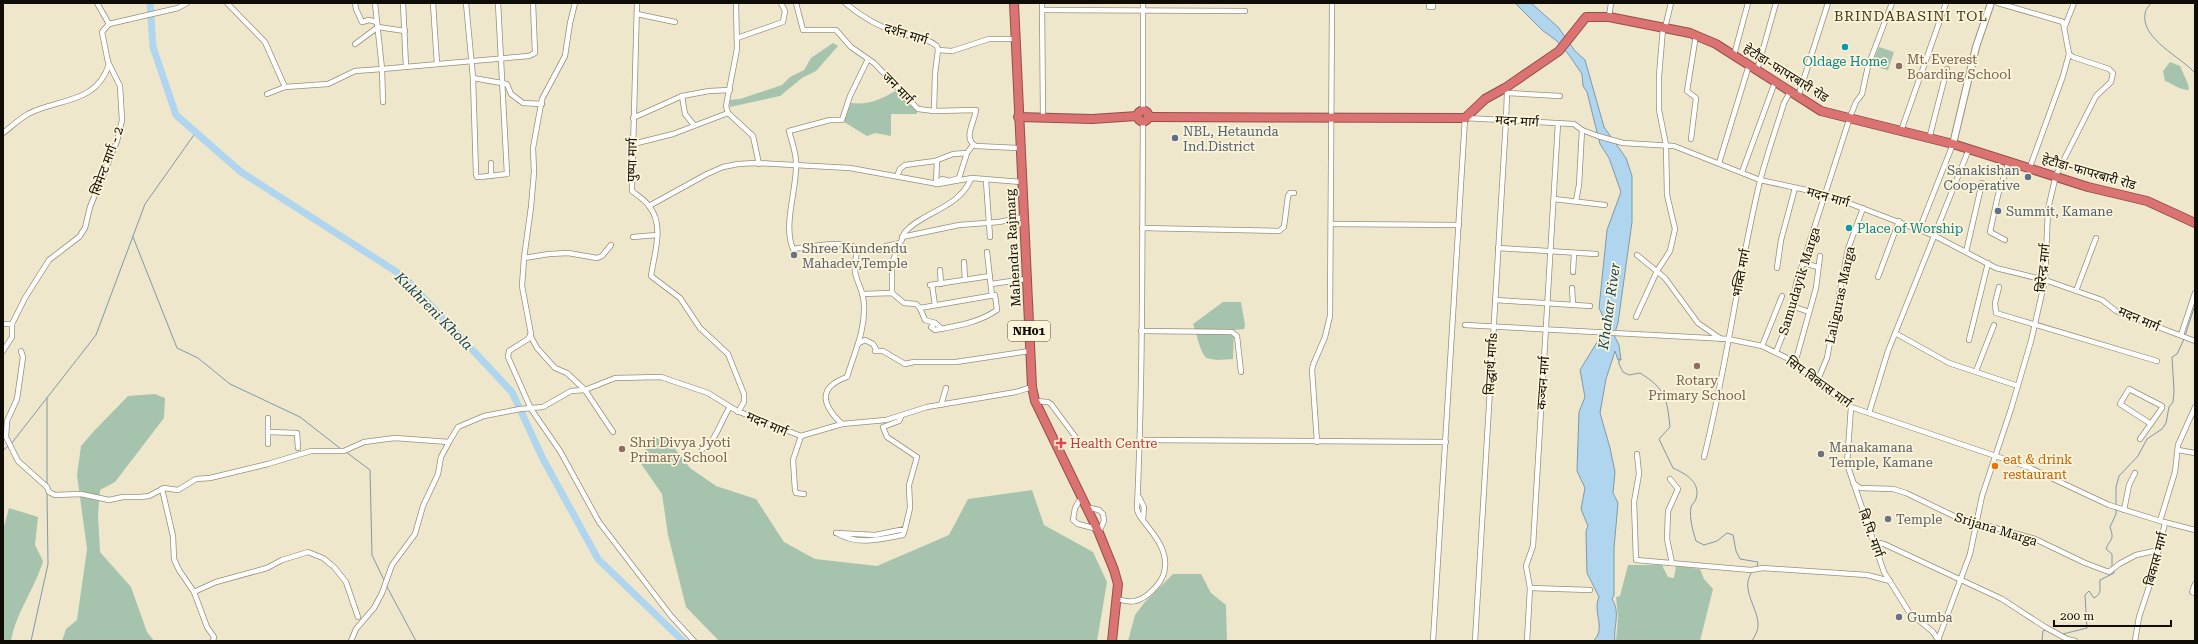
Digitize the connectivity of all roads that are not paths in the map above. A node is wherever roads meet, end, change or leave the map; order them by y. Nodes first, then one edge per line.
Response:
1 (97, 3) edge
2 (187, 3) edge
3 (227, 3) edge
4 (355, 3) edge
5 (375, 3) edge
6 (403, 3) edge
7 (433, 3) edge
8 (466, 3) edge
9 (498, 3) edge
10 (533, 3) edge
11 (575, 3) edge
12 (637, 3) edge
13 (736, 3) edge
14 (781, 3) edge
15 (796, 3) edge
16 (846, 3) edge
17 (1014, 3) edge
18 (1042, 3) edge
19 (1143, 3) edge
20 (1332, 3) edge
21 (1429, 3) edge
22 (1433, 3) edge
23 (1611, 3) edge
24 (1671, 3) edge
25 (1748, 3) edge
26 (1776, 3) edge
27 (1828, 3) edge
28 (1892, 3) edge
29 (1946, 3) edge
30 (1991, 3) edge
31 (1998, 3) edge
32 (2074, 3) edge
33 (177, 5) edge
34 (1042, 10) junction
35 (1143, 10) junction
36 (1246, 11) dead end
37 (637, 14) junction
38 (1609, 17) junction
39 (675, 22) dead end
40 (108, 24) junction
41 (377, 25) junction
42 (2065, 26) junction
43 (1664, 28) junction
44 (405, 31) junction
45 (1696, 36) junction
46 (737, 38) junction
47 (1014, 39) junction
48 (355, 44) dead end
49 (938, 50) junction
50 (2069, 54) junction
51 (1734, 55) junction
52 (501, 58) junction
53 (868, 59) junction
54 (470, 60) junction
55 (109, 64) junction
56 (437, 64) junction
57 (1750, 65) junction
58 (406, 67) junction
59 (382, 69) junction
60 (1947, 69) dead end
61 (1757, 70) junction
62 (473, 78) junction
63 (1775, 82) junction
64 (503, 83) junction
65 (285, 88) junction
66 (730, 90) junction
67 (1506, 91) junction
68 (1790, 92) junction
69 (267, 94) dead end
70 (682, 96) junction
71 (1560, 96) dead end
72 (1798, 97) junction
73 (382, 102) dead end
74 (542, 104) junction
75 (934, 111) junction
76 (728, 113) junction
77 (1143, 116) junction
78 (1018, 117) junction
79 (633, 118) junction
80 (1043, 118) junction
81 (1331, 118) junction
82 (1465, 118) junction
83 (1850, 118) junction
84 (1506, 120) junction
85 (1558, 123) junction
86 (694, 125) junction
87 (1582, 130) junction
88 (1901, 131) junction
89 (3, 133) edge
90 (1691, 139) dead end
91 (1929, 139) junction
92 (633, 144) junction
93 (973, 144) junction
94 (1952, 144) junction
95 (1666, 146) junction
96 (1020, 148) junction
97 (1969, 149) junction
98 (967, 153) junction
99 (937, 161) junction
100 (2008, 161) junction
101 (491, 163) dead end
102 (1719, 163) junction
103 (759, 164) junction
104 (796, 166) junction
105 (2030, 167) junction
106 (1742, 172) junction
107 (2056, 175) junction
108 (491, 176) junction
109 (897, 176) junction
110 (971, 179) junction
111 (1760, 180) junction
112 (986, 181) junction
113 (1022, 182) junction
114 (1982, 183) dead end
115 (936, 184) junction
116 (1795, 188) junction
117 (1294, 193) dead end
118 (1825, 194) junction
119 (1554, 199) junction
120 (1576, 202) junction
121 (1605, 205) dead end
122 (649, 206) junction
123 (1863, 208) junction
124 (1023, 217) junction
125 (1899, 221) junction
126 (988, 222) junction
127 (2195, 223) edge
128 (1331, 224) junction
129 (1459, 225) junction
130 (1142, 228) junction
131 (1919, 230) junction
132 (657, 235) junction
133 (1935, 236) junction
134 (633, 237) dead end
135 (902, 237) junction
136 (990, 237) dead end
137 (2096, 238) dead end
138 (2006, 240) dead end
139 (900, 243) junction
140 (611, 245) dead end
141 (1498, 248) junction
142 (857, 249) junction
143 (1551, 251) junction
144 (987, 252) dead end
145 (1966, 252) junction
146 (1574, 253) junction
147 (1596, 254) dead end
148 (1637, 255) dead end
149 (1820, 256) dead end
150 (524, 258) junction
151 (964, 262) dead end
152 (1802, 263) junction
153 (1988, 263) junction
154 (1818, 266) junction
155 (1777, 268) dead end
156 (940, 270) dead end
157 (1657, 271) junction
158 (1573, 272) dead end
159 (990, 276) junction
160 (1878, 277) dead end
161 (1026, 279) junction
162 (965, 280) junction
163 (2045, 280) junction
164 (941, 284) junction
165 (991, 284) junction
166 (1999, 287) dead end
167 (1572, 288) dead end
168 (2076, 291) junction
169 (2195, 292) edge
170 (892, 293) junction
171 (862, 294) junction
172 (992, 296) junction
173 (1782, 296) dead end
174 (1495, 300) junction
175 (1548, 304) junction
176 (935, 305) junction
177 (1572, 305) junction
178 (1590, 306) dead end
179 (1792, 306) junction
180 (920, 308) junction
181 (1809, 312) junction
182 (1636, 317) dead end
183 (3, 324) edge
184 (12, 324) junction
185 (2034, 324) junction
186 (1465, 325) dead end
187 (1994, 325) dead end
188 (1493, 326) junction
189 (1546, 329) junction
190 (1141, 331) junction
191 (1895, 333) junction
192 (530, 335) junction
193 (2182, 335) junction
194 (1721, 339) junction
195 (1728, 339) junction
196 (1969, 340) dead end
197 (2195, 341) edge
198 (859, 343) junction
199 (1762, 346) junction
200 (3, 351) edge
201 (21, 351) dead end
202 (1030, 351) junction
203 (1776, 352) junction
204 (2157, 361) dead end
205 (1795, 363) junction
206 (1976, 371) junction
207 (1241, 372) dead end
208 (1817, 382) junction
209 (2018, 386) junction
210 (1032, 387) junction
211 (946, 388) dead end
212 (585, 390) junction
213 (1036, 402) junction
214 (941, 405) junction
215 (1851, 407) junction
216 (2195, 407) edge
217 (730, 408) junction
218 (533, 409) junction
219 (738, 412) junction
220 (1869, 413) junction
221 (900, 417) junction
222 (268, 418) dead end
223 (842, 424) junction
224 (2151, 424) junction
225 (268, 432) junction
226 (613, 432) dead end
227 (801, 436) junction
228 (1077, 439) dead end
229 (2140, 439) dead end
230 (1140, 440) junction
231 (449, 442) junction
232 (1317, 442) junction
233 (1446, 442) junction
234 (268, 444) dead end
235 (298, 448) dead end
236 (702, 449) dead end
237 (2178, 450) junction
238 (2195, 453) edge
239 (1636, 454) dead end
240 (1996, 455) junction
241 (1704, 457) dead end
242 (2135, 473) dead end
243 (1670, 478) dead end
244 (1853, 483) junction
245 (162, 489) junction
246 (804, 494) dead end
247 (1081, 498) junction
248 (1086, 507) junction
249 (2123, 509) junction
250 (2162, 522) junction
251 (1977, 524) junction
252 (2195, 526) edge
253 (906, 529) junction
254 (2195, 529) edge
255 (1098, 531) junction
256 (1874, 542) junction
257 (2159, 550) junction
258 (1672, 563) junction
259 (1890, 581) junction
260 (1961, 581) junction
261 (2195, 584) edge
262 (1530, 588) junction
263 (1590, 590) dead end
264 (194, 592) junction
265 (2195, 593) edge
266 (1117, 599) junction
267 (358, 617) dead end
268 (1939, 640) edge
269 (213, 641) edge
270 (351, 641) edge
271 (694, 641) edge
272 (1112, 641) edge
273 (1434, 641) edge
274 (1475, 641) edge
275 (1527, 641) edge
276 (2075, 641) edge
277 (2135, 641) edge

1 - 40 street
2 - 33 street
3 - 65 street
4 - 41 street
5 - 41 street
6 - 44 street
7 - 56 street
8 - 54 street
9 - 52 street
10 - 52 street
11 - 74 street
12 - 37 street, पुष्पा मार्ग
13 - 46 street
14 - 46 street
15 - 53 street, जन मार्ग
16 - 49 street, दर्शन मार्ग
17 - 47 highway, Mahendra Rajmarg / NH01
18 - 34 street
19 - 35 street
20 - 81 street
21 - 22 street
23 - 38 street
24 - 43 street
25 - 51 street
26 - 61 street
27 - 72 street
28 - 83 street, Samudayik Marga
29 - 88 street
30 - 94 main road
31 - 42 street
32 - 42 street
33 - 40 street
34 - 35 street
34 - 80 street
35 - 36 street
35 - 77 street
37 - 39 street
37 - 79 street, पुष्पा मार्ग
38 - 43 highway, हेटौडा-फापरबारी रोड
38 - 67 highway, हेटौडा-फापरबारी रोड
40 - 55 street, सिमेन्ट मार्ग - 2
41 - 44 street
41 - 48 street
41 - 59 street
42 - 50 street
43 - 45 highway, हेटौडा-फापरबारी रोड
43 - 95 street
44 - 58 street
45 - 51 highway, हेटौडा-फापरबारी रोड
45 - 90 street
46 - 66 street
47 - 49 street, दर्शन मार्ग
47 - 78 highway, Mahendra Rajmarg / NH01
49 - 75 street
50 - 105 street
50 - 107 street, बिरेन्द्र मार्ग
51 - 57 highway, हेटौडा-फापरबारी रोड
52 - 54 street
52 - 64 street
53 - 75 street, जन मार्ग
53 - 104 street
54 - 56 street
54 - 62 street
55 - 89 street
55 - 184 street, सिमेन्ट मार्ग - 2
56 - 58 street
57 - 61 highway, हेटौडा-फापरबारी रोड
57 - 102 street
58 - 59 street
59 - 65 street
59 - 73 street
60 - 91 street
61 - 63 highway, हेटौडा-फापरबारी रोड
62 - 64 street
62 - 108 street
63 - 68 highway, हेटौडा-फापरबारी रोड
63 - 106 street
64 - 74 street
64 - 108 street
65 - 69 street
66 - 70 street
66 - 76 street
67 - 71 street
67 - 82 highway, हेटौडा-फापरबारी रोड
67 - 84 street, सिद्धार्थ मार्गs
68 - 72 highway, हेटौडा-फापरबारी रोड
68 - 111 street, भक्ति मार्ग
70 - 79 street
70 - 86 street
72 - 83 highway, हेटौडा-फापरबारी रोड
74 - 150 street
75 - 93 street, जन मार्ग
76 - 86 street
76 - 103 street
77 - 80 highway
77 - 81 highway
77 - 130 street
78 - 80 highway
78 - 96 highway, Mahendra Rajmarg / NH01
79 - 92 street, पुष्पा मार्ग
81 - 82 highway
81 - 128 street
82 - 84 street, मदन मार्ग
82 - 129 street
83 - 88 highway, हेटौडा-फापरबारी रोड
83 - 118 street, Samudayik Marga
84 - 85 street, मदन मार्ग
84 - 141 street, सिद्धार्थ मार्गs
85 - 87 street, मदन मार्ग
85 - 119 street, कञ्चन मार्ग
86 - 92 street
87 - 95 street, मदन मार्ग
87 - 120 street
88 - 91 highway, हेटौडा-फापरबारी रोड
91 - 94 highway, हेटौडा-फापरबारी रोड
92 - 122 street, पुष्पा मार्ग
93 - 96 street
93 - 98 street
94 - 97 highway, हेटौडा-फापरबारी रोड
94 - 131 street
95 - 102 street, मदन मार्ग
95 - 157 street
96 - 113 highway, Mahendra Rajmarg / NH01
97 - 100 highway, हेटौडा-फापरबारी रोड
97 - 133 street
98 - 99 street
98 - 115 street
99 - 109 street
99 - 115 street
100 - 105 highway, हेटौडा-फापरबारी रोड
100 - 138 street
101 - 108 street
102 - 106 street, मदन मार्ग
103 - 104 street
103 - 122 street
104 - 109 street
104 - 142 street
105 - 107 highway, हेटौडा-फापरबारी रोड
106 - 111 street, मदन मार्ग
107 - 127 highway, हेटौडा-फापरबारी रोड
107 - 163 street, बिरेन्द्र मार्ग
109 - 115 street
110 - 112 street
110 - 115 street
110 - 135 street
111 - 116 street, मदन मार्ग
111 - 195 street, भक्ति मार्ग
112 - 113 street
112 - 126 street
113 - 124 highway, Mahendra Rajmarg / NH01
114 - 145 street
116 - 118 street, मदन मार्ग
116 - 155 street
117 - 130 street
118 - 123 street, मदन मार्ग
118 - 152 street, Samudayik Marga
119 - 120 street
119 - 143 street, कञ्चन मार्ग
120 - 121 street
122 - 132 street, पुष्पा मार्ग
123 - 125 street, मदन मार्ग
123 - 208 street, Laliguras Marga
124 - 126 street
124 - 161 highway, Mahendra Rajmarg / NH01
125 - 131 street, मदन मार्ग
125 - 160 street
126 - 135 street
126 - 136 street
128 - 129 street
128 - 232 street
129 - 233 street
130 - 190 street
131 - 133 street, मदन मार्ग
132 - 134 street
132 - 219 street, पुष्पा मार्ग
133 - 145 street, मदन मार्ग
133 - 191 street
135 - 139 street
137 - 168 street
139 - 142 street
139 - 170 street
140 - 150 street
141 - 143 street
141 - 174 street, सिद्धार्थ मार्गs
142 - 171 street
143 - 146 street
143 - 175 street, कञ्चन मार्ग
144 - 159 street
145 - 153 street, मदन मार्ग
146 - 147 street
146 - 158 street
148 - 157 street
149 - 154 street
150 - 192 street
151 - 162 street
152 - 154 street
152 - 179 street, Samudayik Marga
153 - 163 street, मदन मार्ग
153 - 196 street
154 - 181 street
156 - 164 street
157 - 182 street
157 - 194 street
159 - 162 street
159 - 165 street
161 - 165 street
161 - 202 highway, Mahendra Rajmarg / NH01
162 - 164 street
163 - 168 street, मदन मार्ग
163 - 185 street, बिरेन्द्र मार्ग
164 - 176 street
165 - 172 street
166 - 185 street
167 - 177 street
168 - 193 street, मदन मार्ग
169 - 193 street
170 - 171 street
170 - 180 street
171 - 198 street
172 - 176 street
172 - 180 street
173 - 199 street
174 - 175 street
174 - 188 street, सिद्धार्थ मार्गs
175 - 177 street
175 - 189 street, कञ्चन मार्ग
176 - 180 street
177 - 178 street
179 - 181 street
179 - 203 street, Samudayik Marga
181 - 205 street
183 - 184 street
184 - 200 street, सिमेन्ट मार्ग - 2
185 - 204 street
185 - 209 street, बिरेन्द्र मार्ग
186 - 188 street, सिप विकास मार्ग
187 - 206 street
188 - 189 street, सिप विकास मार्ग
188 - 274 street, सिद्धार्थ मार्गs
189 - 194 street, सिप विकास मार्ग
189 - 262 street, कञ्चन मार्ग
190 - 207 street
190 - 230 street
191 - 206 street
191 - 220 street
192 - 212 street
192 - 218 street
193 - 197 street, मदन मार्ग
194 - 195 street, सिप विकास मार्ग
195 - 199 street, सिप विकास मार्ग
195 - 241 street, भक्ति मार्ग
198 - 202 street
198 - 223 street
199 - 203 street, सिप विकास मार्ग
201 - 245 street
202 - 210 highway, Mahendra Rajmarg / NH01
203 - 205 street, सिप विकास मार्ग
205 - 208 street, सिप विकास मार्ग
206 - 209 street
208 - 215 street, सिप विकास मार्ग
209 - 240 street, बिरेन्द्र मार्ग
210 - 213 highway, Mahendra Rajmarg / NH01
210 - 214 street, मदन मार्ग
211 - 214 street
212 - 217 street, मदन मार्ग
212 - 218 street, मदन मार्ग
212 - 226 street
213 - 228 street
213 - 247 highway, Mahendra Rajmarg / NH01
214 - 221 street, मदन मार्ग
215 - 220 street, सिप विकास मार्ग
215 - 244 street, बि.पि. मार्ग
216 - 237 street, बिकास मार्ग
217 - 219 street, मदन मार्ग
217 - 236 street
218 - 231 street, मदन मार्ग
218 - 271 street
219 - 227 street, मदन मार्ग
220 - 240 street, सिप विकास मार्ग
221 - 223 street, मदन मार्ग
221 - 253 street
222 - 225 street
223 - 227 street, मदन मार्ग
224 - 224 street
224 - 229 street
225 - 234 street
225 - 235 street
227 - 246 street
230 - 232 street
230 - 266 street
231 - 245 street
231 - 270 street, मदन मार्ग
232 - 233 street
233 - 273 street
237 - 238 street
237 - 250 street, बिकास मार्ग
239 - 258 street
240 - 249 street, सिप विकास मार्ग
240 - 251 street, बिरेन्द्र मार्ग
242 - 249 street
243 - 258 street
244 - 251 street, Srijana Marga
244 - 256 street, बि.पि. मार्ग
245 - 264 street
247 - 248 highway, Mahendra Rajmarg / NH01
247 - 255 street
248 - 255 highway, Mahendra Rajmarg / NH01
248 - 255 street
249 - 250 street, सिप विकास मार्ग
250 - 254 street, सिप विकास मार्ग
250 - 257 street, बिकास मार्ग
251 - 257 street, Srijana Marga
251 - 260 street, बिरेन्द्र मार्ग
252 - 254 street
253 - 253 street
255 - 266 highway, Mahendra Rajmarg / NH01
256 - 259 street, बि.पि. मार्ग
256 - 260 street
257 - 277 street, बिकास मार्ग
258 - 259 street
259 - 268 street, बि.पि. मार्ग
260 - 268 street, बिरेन्द्र मार्ग
260 - 276 street
261 - 265 street
262 - 263 street
262 - 275 street, कञ्चन मार्ग
264 - 267 street
264 - 269 street
266 - 272 highway, Mahendra Rajmarg / NH01

